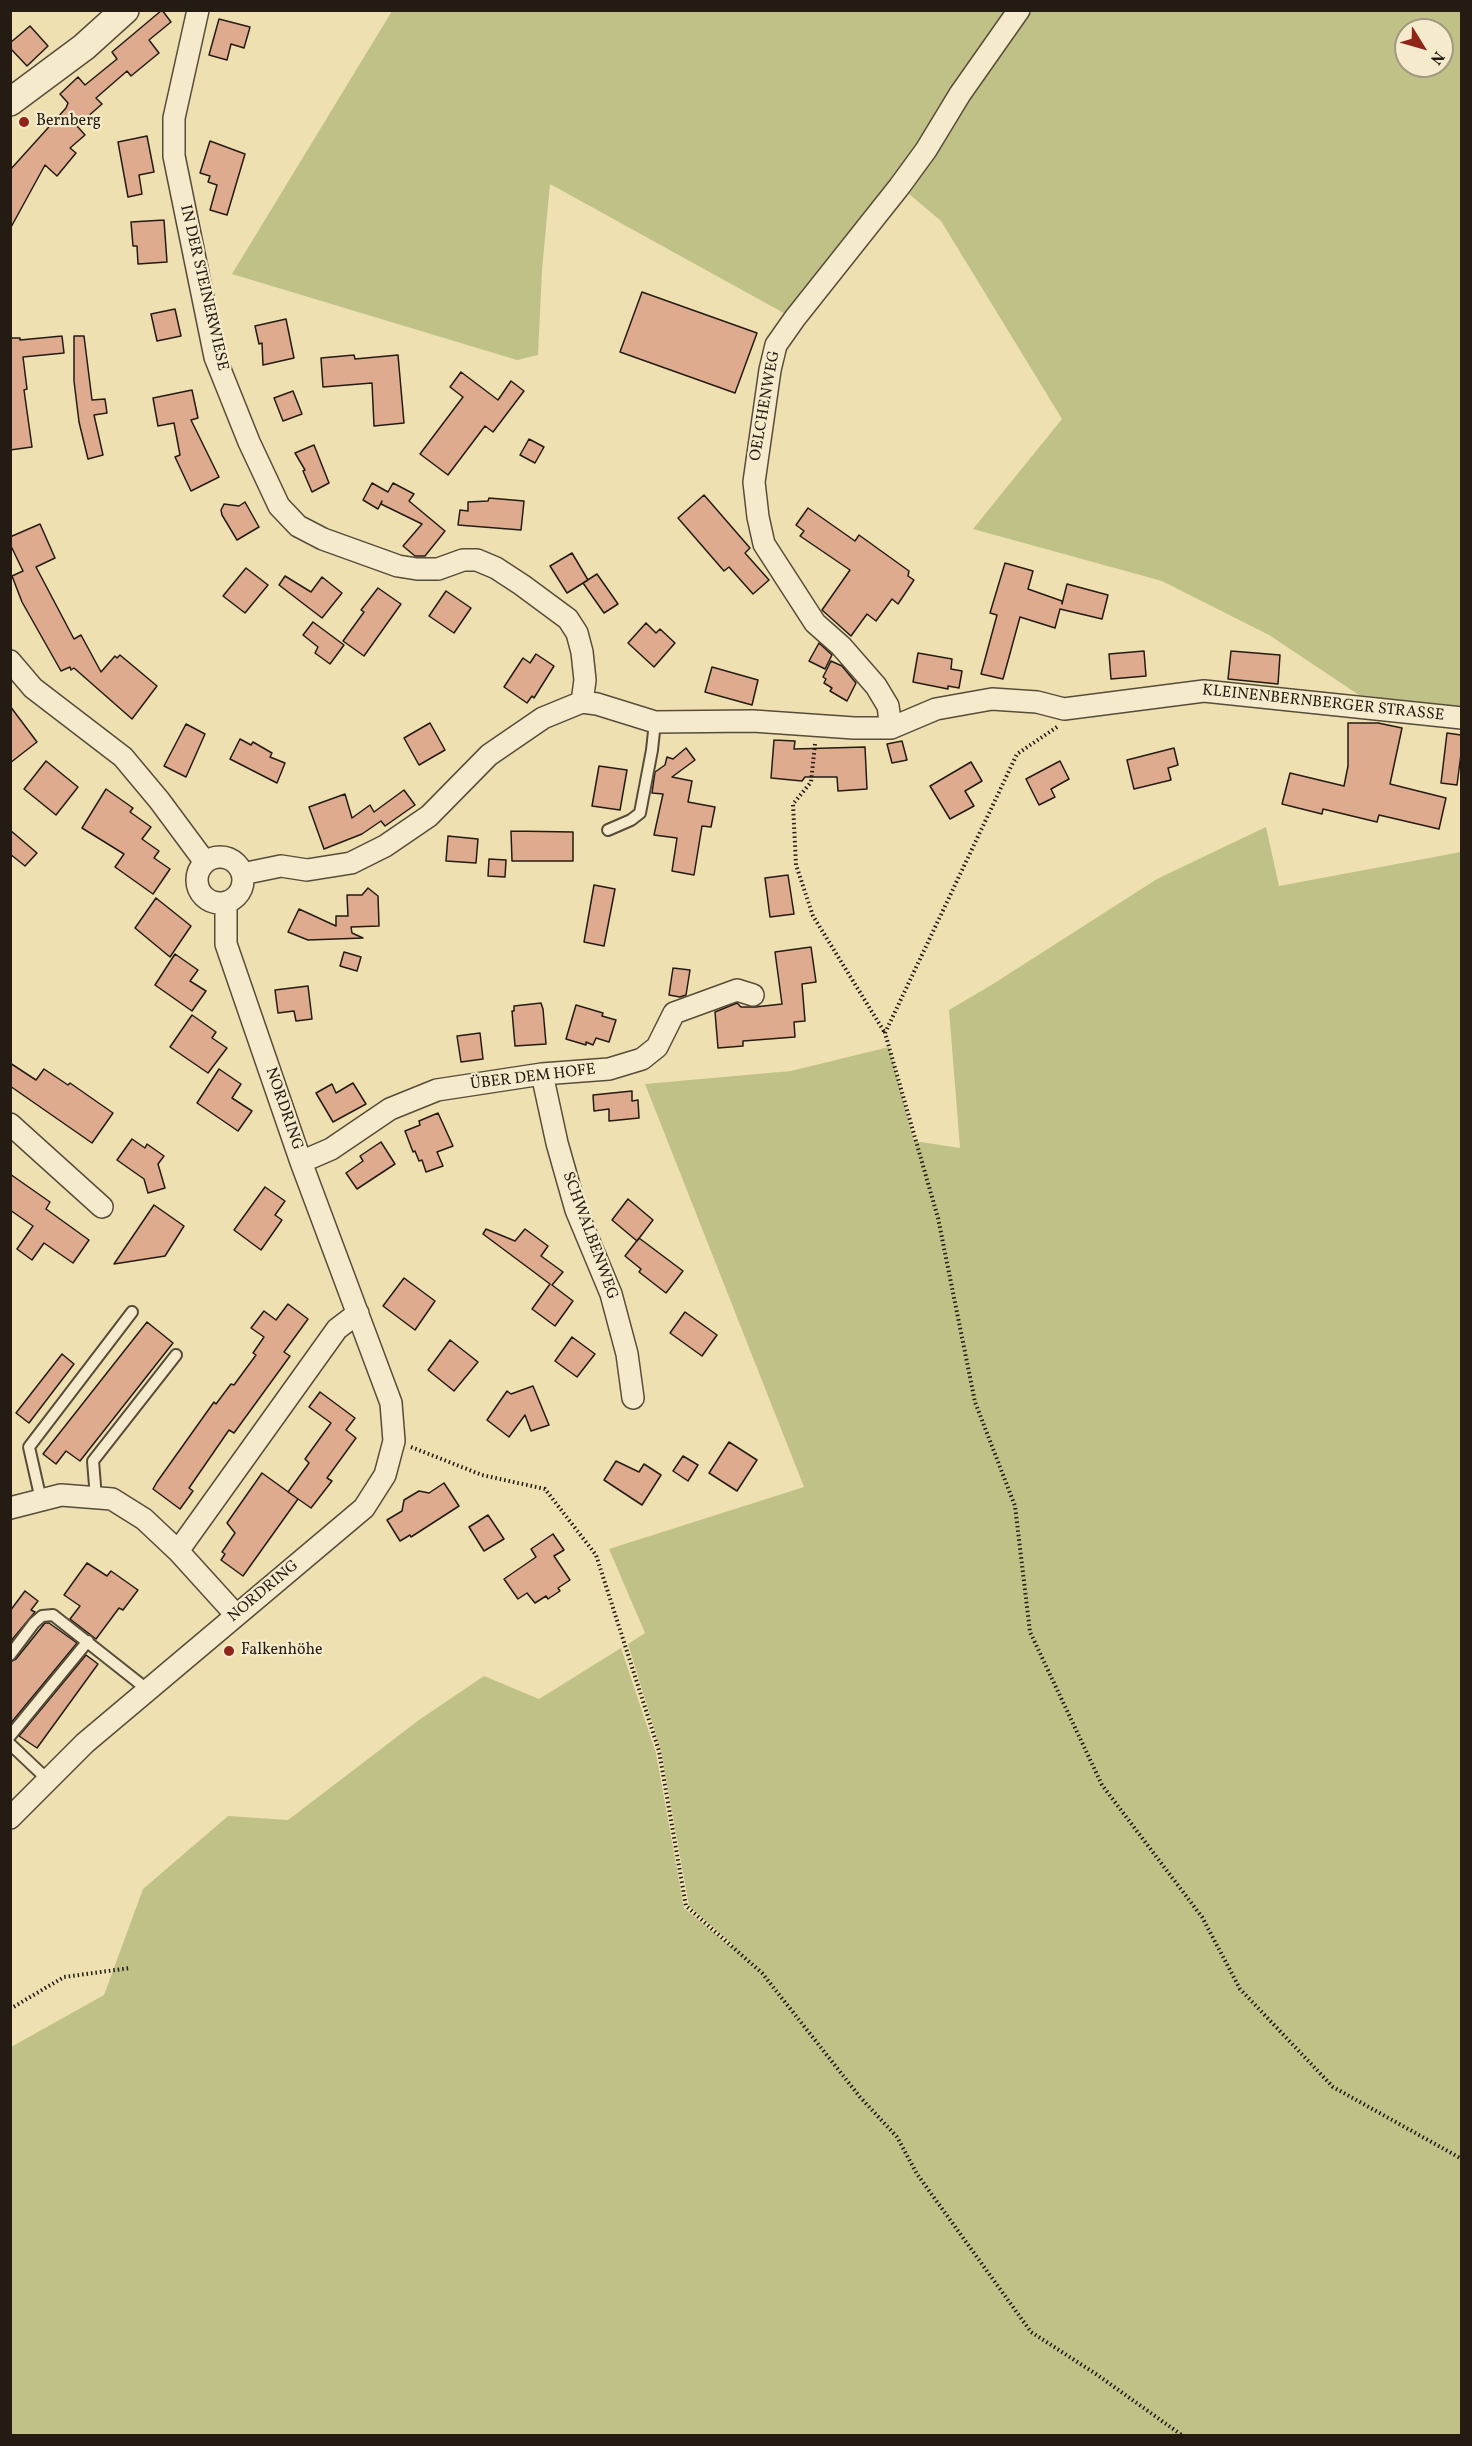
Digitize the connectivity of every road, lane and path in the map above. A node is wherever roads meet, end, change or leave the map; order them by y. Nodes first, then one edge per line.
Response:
1 (125, 10) edge
2 (198, 10) edge
3 (1019, 10) edge
4 (10, 102) edge
5 (10, 661) edge
6 (582, 702) junction
7 (1064, 710) junction
8 (1461, 718) edge
9 (655, 722) junction
10 (817, 726) junction
11 (891, 728) junction
12 (608, 830) dead end
13 (205, 862) junction
14 (242, 874) junction
15 (226, 902) junction
16 (753, 995) dead end
17 (885, 1033) junction
18 (542, 1074) junction
19 (10, 1124) edge
20 (301, 1162) junction
21 (102, 1207) dead end
22 (132, 1312) dead end
23 (358, 1312) junction
24 (176, 1355) dead end
25 (633, 1398) dead end
26 (394, 1441) junction
27 (96, 1498) junction
28 (41, 1500) junction
29 (10, 1508) edge
30 (178, 1551) junction
31 (236, 1615) junction
32 (88, 1641) junction
33 (10, 1655) edge
34 (148, 1690) junction
35 (10, 1736) edge
36 (10, 1744) edge
37 (48, 1780) junction
38 (10, 1818) edge
39 (130, 1968) dead end
40 (10, 2009) edge
41 (1461, 2159) edge
42 (1183, 2436) edge

1 - 4 street
2 - 6 street, IN DER STEINERWIESE
3 - 11 street, OELCHENWEG
5 - 13 street
6 - 9 street, KLEINENBERNBERGER STRASSE
6 - 14 street
7 - 8 street, KLEINENBERNBERGER STRASSE
7 - 11 street, KLEINENBERNBERGER STRASSE
7 - 17 path
9 - 10 street, KLEINENBERNBERGER STRASSE
9 - 12 lane
10 - 11 street, KLEINENBERNBERGER STRASSE
10 - 17 path
13 - 14 street
13 - 15 street
14 - 15 street
15 - 20 street, NORDRING
16 - 18 street, ÜBER DEM HOFE
17 - 41 path
18 - 20 street, ÜBER DEM HOFE
18 - 25 street, SCHWALBENWEG
19 - 21 street
20 - 23 street, NORDRING
22 - 28 lane
23 - 26 street, NORDRING
23 - 30 street
24 - 27 lane
26 - 31 street, NORDRING
26 - 42 path
27 - 28 street
27 - 30 street
28 - 29 street
30 - 31 street
31 - 34 street, NORDRING
32 - 33 lane
32 - 34 lane
32 - 35 lane
34 - 37 street, NORDRING
36 - 37 lane
37 - 38 street, NORDRING
39 - 40 path

